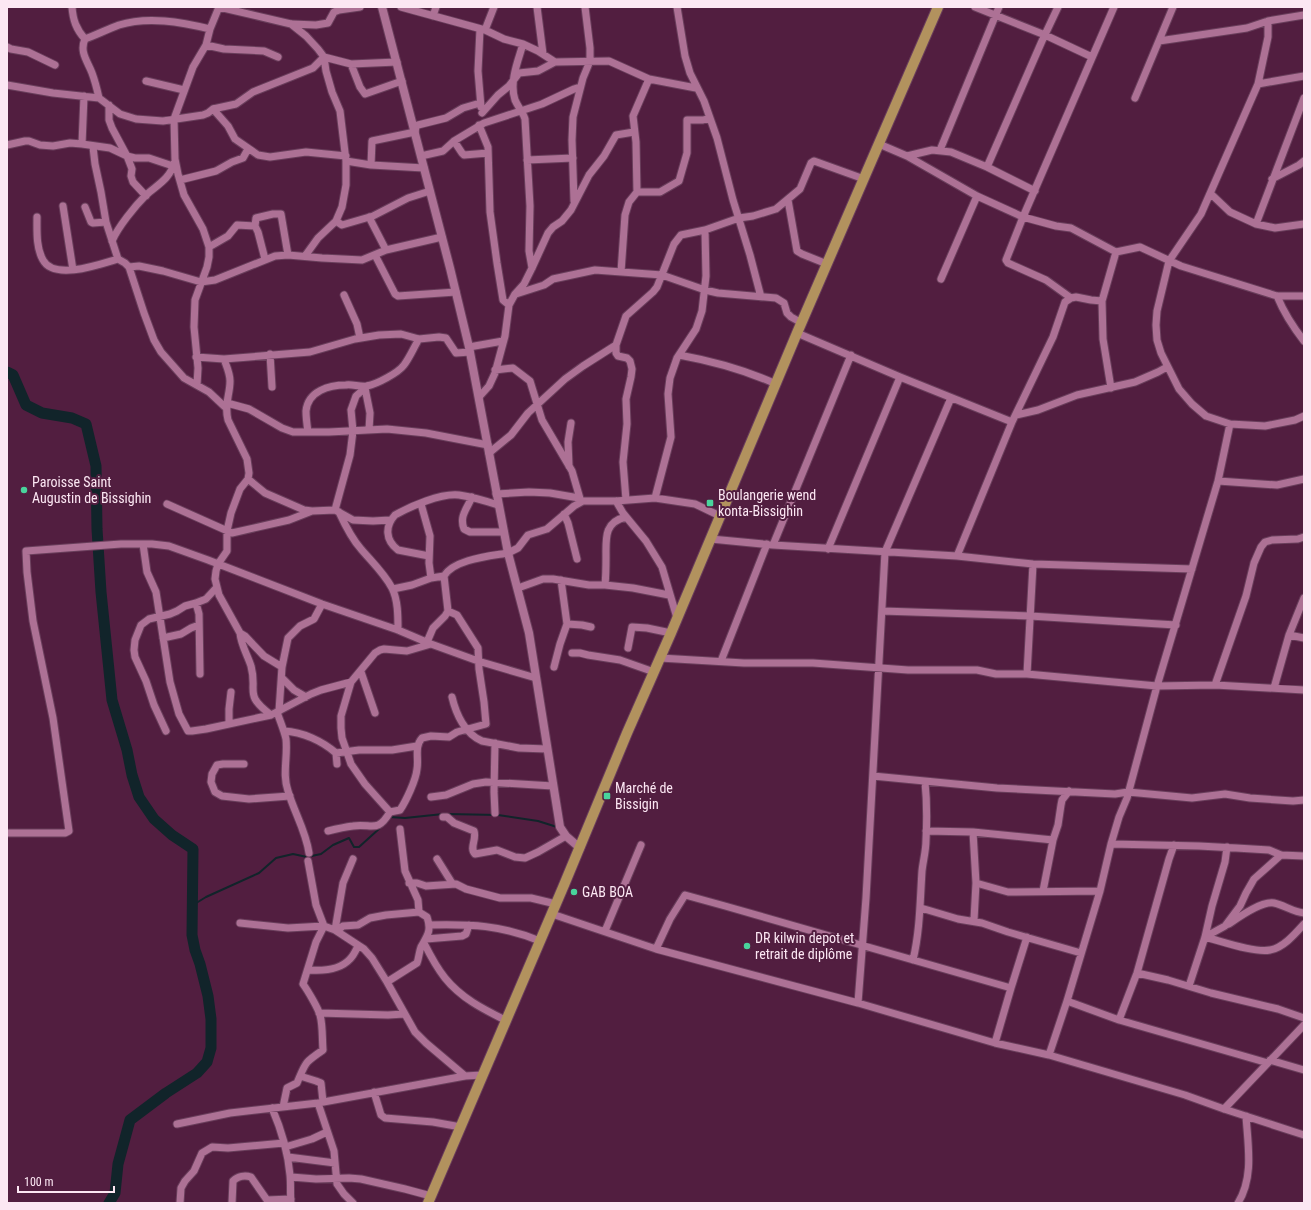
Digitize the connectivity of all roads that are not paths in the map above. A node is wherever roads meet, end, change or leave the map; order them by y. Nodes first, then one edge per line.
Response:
1 (72, 7) edge
2 (219, 7) edge
3 (360, 7) edge
4 (382, 7) edge
5 (401, 7) edge
6 (436, 7) edge
7 (494, 7) edge
8 (537, 7) edge
9 (585, 7) edge
10 (677, 7) edge
11 (938, 7) edge
12 (976, 7) edge
13 (999, 7) edge
14 (1058, 7) edge
15 (1114, 7) edge
16 (1173, 7) edge
17 (996, 15) junction
18 (1304, 15) edge
19 (433, 16) junction
20 (1268, 21) junction
21 (292, 24) junction
22 (210, 29) junction
23 (483, 30) junction
24 (1045, 35) junction
25 (85, 39) junction
26 (1159, 41) junction
27 (523, 44) junction
28 (206, 45) junction
29 (7, 47) edge
30 (543, 54) junction
31 (278, 57) dead end
32 (324, 57) junction
33 (1092, 57) junction
34 (590, 61) junction
35 (397, 62) junction
36 (555, 62) junction
37 (351, 64) junction
38 (55, 65) dead end
39 (1304, 76) edge
40 (649, 79) junction
41 (146, 81) dead end
42 (402, 81) junction
43 (513, 81) junction
44 (1258, 84) junction
45 (7, 85) edge
46 (580, 87) junction
47 (696, 88) junction
48 (184, 90) junction
49 (84, 96) junction
50 (99, 98) junction
51 (1135, 98) dead end
52 (1304, 98) edge
53 (480, 103) junction
54 (109, 105) junction
55 (213, 109) junction
56 (522, 110) junction
57 (482, 113) junction
58 (710, 118) junction
59 (174, 119) junction
60 (481, 124) junction
61 (415, 132) junction
62 (634, 132) junction
63 (454, 141) junction
64 (82, 144) junction
65 (879, 144) junction
66 (7, 145) edge
67 (93, 147) junction
68 (248, 149) junction
69 (940, 150) junction
70 (488, 153) junction
71 (127, 156) junction
72 (421, 156) junction
73 (906, 156) junction
74 (572, 158) junction
75 (346, 159) junction
76 (527, 160) junction
77 (1304, 160) edge
78 (174, 162) junction
79 (371, 165) junction
80 (987, 167) junction
81 (424, 168) junction
82 (864, 179) junction
83 (1272, 179) junction
84 (180, 180) junction
85 (430, 191) junction
86 (1036, 191) junction
87 (637, 192) junction
88 (1211, 194) junction
89 (146, 196) junction
90 (977, 196) junction
91 (788, 200) junction
92 (574, 201) junction
93 (63, 206) dead end
94 (85, 207) dead end
95 (37, 217) dead end
96 (369, 217) junction
97 (1023, 217) junction
98 (739, 218) junction
99 (336, 221) junction
100 (106, 222) junction
101 (1256, 224) junction
102 (1304, 224) edge
103 (255, 226) junction
104 (705, 230) junction
105 (442, 237) junction
106 (112, 241) junction
107 (209, 246) junction
108 (386, 250) junction
109 (1116, 252) junction
110 (288, 255) junction
111 (375, 255) junction
112 (305, 256) junction
113 (118, 259) junction
114 (265, 259) junction
115 (1169, 261) junction
116 (828, 264) junction
117 (129, 268) junction
118 (532, 268) junction
119 (73, 270) junction
120 (621, 272) junction
121 (662, 275) junction
122 (941, 279) dead end
123 (201, 282) junction
124 (705, 290) junction
125 (456, 292) junction
126 (515, 294) junction
127 (344, 295) dead end
128 (1277, 296) junction
129 (1304, 296) edge
130 (761, 297) junction
131 (1071, 298) junction
132 (1102, 301) junction
133 (509, 305) junction
134 (802, 323) junction
135 (797, 333) junction
136 (360, 338) junction
137 (419, 338) junction
138 (1304, 341) edge
139 (503, 342) junction
140 (616, 345) junction
141 (469, 349) junction
142 (270, 354) junction
143 (679, 355) junction
144 (851, 355) junction
145 (196, 357) junction
146 (224, 359) junction
147 (1167, 367) junction
148 (496, 370) junction
149 (900, 377) junction
150 (776, 384) junction
151 (197, 385) junction
152 (272, 387) dead end
153 (366, 387) junction
154 (1111, 388) junction
155 (479, 397) junction
156 (951, 398) junction
157 (226, 405) junction
158 (537, 406) junction
159 (1304, 416) edge
160 (1014, 418) junction
161 (571, 423) dead end
162 (1230, 424) junction
163 (369, 430) junction
164 (353, 431) junction
165 (308, 432) junction
166 (488, 449) junction
167 (569, 466) junction
168 (248, 479) junction
169 (1304, 479) edge
170 (1218, 482) junction
171 (496, 494) junction
172 (472, 498) junction
173 (655, 498) junction
174 (580, 500) junction
175 (626, 500) junction
176 (616, 501) junction
177 (167, 504) dead end
178 (421, 504) junction
179 (498, 505) junction
180 (312, 511) junction
181 (337, 511) junction
182 (564, 514) junction
183 (720, 516) junction
184 (626, 517) junction
185 (390, 520) junction
186 (226, 530) junction
187 (504, 532) junction
188 (1304, 537) edge
189 (711, 539) junction
190 (143, 544) junction
191 (770, 544) junction
192 (828, 549) junction
193 (885, 552) junction
194 (508, 553) junction
195 (429, 556) junction
196 (957, 556) junction
197 (577, 558) dead end
198 (218, 564) junction
199 (1033, 564) junction
200 (1192, 569) junction
201 (444, 576) junction
202 (431, 578) junction
203 (560, 580) junction
204 (605, 585) junction
205 (217, 587) junction
206 (518, 588) junction
207 (393, 589) junction
208 (669, 595) junction
209 (1304, 598) edge
210 (196, 603) junction
211 (322, 604) junction
212 (448, 611) junction
213 (882, 611) junction
214 (160, 616) junction
215 (1030, 616) junction
216 (677, 618) junction
217 (567, 624) junction
218 (199, 625) junction
219 (1176, 625) junction
220 (591, 627) dead end
221 (398, 630) junction
222 (240, 633) junction
223 (671, 633) junction
224 (1290, 636) junction
225 (163, 638) junction
226 (1304, 638) edge
227 (429, 643) junction
228 (628, 648) dead end
229 (572, 653) dead end
230 (660, 658) junction
231 (478, 661) junction
232 (721, 661) junction
233 (282, 667) junction
234 (554, 667) dead end
235 (879, 668) junction
236 (361, 672) junction
237 (654, 672) junction
238 (200, 674) dead end
239 (1027, 674) junction
240 (282, 678) junction
241 (536, 678) junction
242 (351, 682) junction
243 (1215, 685) junction
244 (1157, 686) junction
245 (1274, 688) junction
246 (1304, 690) edge
247 (231, 692) dead end
248 (306, 697) junction
249 (452, 697) dead end
250 (276, 713) junction
251 (375, 713) dead end
252 (229, 724) junction
253 (467, 729) junction
254 (166, 731) dead end
255 (284, 731) junction
256 (495, 743) junction
257 (417, 746) junction
258 (548, 749) junction
259 (346, 752) junction
260 (336, 753) junction
261 (244, 764) dead end
262 (337, 764) dead end
263 (873, 776) junction
264 (494, 782) junction
265 (925, 782) junction
266 (553, 786) junction
267 (1069, 791) junction
268 (1128, 792) junction
269 (290, 796) junction
270 (431, 797) dead end
271 (1304, 800) edge
272 (390, 812) junction
273 (495, 813) dead end
274 (443, 817) dead end
275 (400, 829) dead end
276 (328, 831) dead end
277 (926, 831) junction
278 (974, 832) junction
279 (7, 833) edge
280 (566, 836) junction
281 (1052, 840) junction
282 (1111, 844) junction
283 (642, 845) dead end
284 (1174, 845) junction
285 (1227, 847) junction
286 (580, 848) junction
287 (309, 853) dead end
288 (1281, 855) junction
289 (1304, 856) edge
290 (352, 859) dead end
291 (437, 859) dead end
292 (308, 861) dead end
293 (409, 883) junction
294 (452, 883) junction
295 (976, 883) junction
296 (1043, 891) junction
297 (1100, 891) junction
298 (556, 904) junction
299 (921, 908) junction
300 (420, 912) junction
301 (1304, 913) edge
302 (552, 914) junction
303 (974, 920) junction
304 (240, 922) dead end
305 (1304, 924) edge
306 (429, 925) junction
307 (469, 925) junction
308 (324, 926) junction
309 (1225, 926) junction
310 (336, 930) junction
311 (605, 931) junction
312 (1027, 937) junction
313 (1205, 937) junction
314 (425, 941) junction
315 (540, 942) junction
316 (862, 944) junction
317 (358, 946) junction
318 (656, 949) junction
319 (1081, 953) junction
320 (913, 960) junction
321 (308, 970) junction
322 (1137, 973) junction
323 (387, 982) junction
324 (1190, 986) junction
325 (1011, 988) junction
326 (1067, 1001) junction
327 (858, 1003) junction
328 (319, 1013) junction
329 (404, 1014) junction
330 (1304, 1018) edge
331 (505, 1020) junction
332 (1119, 1020) junction
333 (1304, 1025) edge
334 (995, 1043) junction
335 (1049, 1055) junction
336 (1269, 1062) junction
337 (1304, 1070) edge
338 (482, 1075) junction
339 (300, 1076) junction
340 (465, 1076) junction
341 (374, 1092) junction
342 (321, 1102) junction
343 (283, 1107) junction
344 (272, 1108) junction
345 (1224, 1110) junction
346 (1246, 1116) junction
347 (176, 1124) dead end
348 (461, 1127) junction
349 (327, 1132) junction
350 (1304, 1135) edge
351 (285, 1145) junction
352 (288, 1157) junction
353 (335, 1163) junction
354 (290, 1177) junction
355 (336, 1179) junction
356 (429, 1199) edge
357 (291, 1201) edge
358 (180, 1203) edge
359 (232, 1203) edge
360 (353, 1203) edge
361 (1238, 1203) edge

1 - 25 street
2 - 21 street
2 - 22 street
3 - 21 street
4 - 35 street
5 - 19 street
6 - 19 street
7 - 23 street
8 - 30 street
9 - 34 street
10 - 47 street
11 - 65 main road
12 - 17 street
13 - 17 street
14 - 24 street
15 - 33 street
16 - 26 street
17 - 24 street
17 - 69 street
18 - 20 street
19 - 23 street
20 - 26 street
20 - 44 street
21 - 32 street
22 - 25 street
22 - 28 street
23 - 27 street
23 - 53 street
24 - 33 street
24 - 80 street
25 - 50 street
26 - 51 street
27 - 30 street
27 - 43 street
28 - 31 street
28 - 48 street
29 - 38 street
30 - 36 street
32 - 37 street
32 - 55 street
32 - 75 street
33 - 86 street
34 - 36 street
34 - 40 street
34 - 46 street
35 - 37 street
35 - 42 street
36 - 43 street
37 - 42 street
39 - 44 street
40 - 47 street
40 - 62 street
41 - 48 street
42 - 61 street
43 - 56 street
43 - 57 street
44 - 88 street
45 - 49 street
46 - 56 street
46 - 74 street
47 - 58 street
48 - 59 street
49 - 50 street
49 - 64 street
50 - 54 street
52 - 83 street
53 - 57 street
53 - 61 street
54 - 59 street
54 - 71 street
55 - 59 street
55 - 68 street
56 - 60 street
56 - 76 street
57 - 60 street
58 - 87 street
58 - 98 street
59 - 78 street
60 - 63 street
60 - 70 street
61 - 72 street
61 - 79 street
62 - 87 street
62 - 92 street
63 - 70 street
63 - 72 street
64 - 66 street
64 - 67 street
65 - 73 street
65 - 82 main road
67 - 71 street
67 - 100 street
68 - 75 street
68 - 84 street
69 - 73 street
69 - 80 street
70 - 133 street
71 - 78 street
71 - 89 street
72 - 81 street
73 - 90 street
74 - 76 street
74 - 92 street
75 - 79 street
75 - 99 street
76 - 118 street
77 - 83 street
78 - 84 street
78 - 89 street
79 - 81 street
80 - 86 street
81 - 85 street
82 - 91 street
82 - 116 main road
83 - 101 street
84 - 107 street
85 - 96 street
85 - 105 street
86 - 97 street
87 - 120 street
88 - 101 street
88 - 115 street
89 - 106 street
90 - 97 street
90 - 122 street
91 - 98 street
91 - 116 street
92 - 118 street
93 - 119 street
94 - 100 street
95 - 119 street
96 - 99 street
96 - 108 street
97 - 109 street
97 - 131 street
98 - 104 street
98 - 130 street
99 - 112 street
100 - 106 street
101 - 102 street
103 - 107 street
103 - 110 street
103 - 114 street
104 - 121 street
104 - 124 street
105 - 108 street
105 - 125 street
106 - 113 street
107 - 123 street
108 - 111 street
109 - 115 street
109 - 132 street
110 - 112 street
110 - 114 street
111 - 112 street
111 - 125 street
113 - 117 street
113 - 119 street
114 - 123 street
115 - 128 street
115 - 147 street
116 - 134 main road
117 - 123 street
117 - 151 street
118 - 126 street
120 - 121 street
120 - 126 street
121 - 124 street
121 - 140 street
123 - 145 street
124 - 130 street
124 - 143 street
125 - 141 street
126 - 133 street
127 - 136 street
128 - 129 street
128 - 138 street
130 - 134 street
131 - 132 street
131 - 160 street
132 - 154 street
133 - 139 street
134 - 135 main road
135 - 144 street
135 - 150 main road
136 - 137 street
136 - 142 street
137 - 141 street
137 - 153 street
139 - 141 street
139 - 148 street
140 - 158 street
140 - 175 street
141 - 155 street
142 - 146 street
142 - 152 street
143 - 150 street
143 - 173 street
144 - 149 street
144 - 191 street
145 - 146 street
145 - 151 street
146 - 157 street
147 - 154 street
147 - 162 street
148 - 155 street
148 - 158 street
149 - 156 street
149 - 192 street
150 - 183 main road
151 - 157 street
153 - 163 street
153 - 164 street
153 - 165 street
154 - 160 street
155 - 166 street
156 - 160 street
156 - 193 street
157 - 165 street
157 - 168 street
158 - 166 street
158 - 167 street
159 - 162 street
160 - 196 street
161 - 167 street
162 - 170 street
163 - 164 street
163 - 166 street
164 - 165 street
164 - 181 street
166 - 171 street
167 - 174 street
168 - 180 street
168 - 186 street
169 - 170 street
170 - 200 street
171 - 174 street
171 - 179 street
172 - 178 street
172 - 179 street
172 - 187 street
173 - 175 street
173 - 183 street
174 - 176 street
174 - 182 street
175 - 176 street
176 - 184 street
177 - 186 street
178 - 185 street
178 - 195 street
179 - 187 street
180 - 181 street
180 - 186 street
181 - 185 street
181 - 207 street
182 - 194 street
182 - 197 street
183 - 189 main road
184 - 204 street
184 - 208 street
185 - 195 street
186 - 198 street
187 - 194 street
188 - 243 street
189 - 191 street
189 - 216 main road
190 - 198 street
190 - 214 street
190 - 279 street
191 - 192 street
191 - 232 street
192 - 193 street
193 - 196 street
193 - 213 street
194 - 201 street
194 - 206 street
195 - 202 street
196 - 199 street
198 - 205 street
198 - 211 street
199 - 200 street
199 - 215 street
200 - 219 street
201 - 202 street
201 - 212 street
202 - 207 street
203 - 204 street
203 - 206 street
203 - 217 street
204 - 208 street
205 - 210 street
205 - 222 street
206 - 241 street
207 - 221 street
208 - 216 street
209 - 224 street
210 - 214 street
210 - 218 street
211 - 221 street
211 - 233 street
212 - 227 street
212 - 231 street
213 - 215 street
213 - 235 street
214 - 225 street
214 - 254 street
215 - 219 street
215 - 239 street
216 - 223 main road
217 - 220 street
217 - 234 street
218 - 225 street
218 - 238 street
219 - 244 street
221 - 227 street
222 - 233 street
222 - 250 street
223 - 228 street
223 - 230 main road
224 - 226 street
224 - 245 street
225 - 252 street
227 - 231 street
227 - 236 street
229 - 237 street
230 - 232 street
230 - 237 main road
231 - 241 street
231 - 253 street
232 - 235 street
233 - 240 street
235 - 239 street
235 - 263 street
236 - 242 street
236 - 251 street
237 - 286 main road
239 - 244 street
240 - 248 street
240 - 250 street
241 - 258 street
242 - 248 street
242 - 259 street
243 - 244 street
243 - 245 street
244 - 268 street
245 - 246 street
247 - 252 street
248 - 250 street
249 - 253 street
250 - 252 street
250 - 255 street
253 - 256 street
253 - 257 street
255 - 260 street
255 - 269 street
256 - 258 street
256 - 264 street
257 - 259 street
257 - 272 street
258 - 266 street
259 - 260 street
259 - 272 street
260 - 262 street
261 - 269 street
263 - 265 street
263 - 316 street
264 - 266 street
264 - 270 street
264 - 273 street
265 - 267 street
265 - 277 street
266 - 280 street
267 - 268 street
267 - 281 street
268 - 271 street
268 - 282 street
269 - 287 street
272 - 276 street
274 - 280 street
275 - 293 street
277 - 278 street
277 - 299 street
278 - 281 street
278 - 295 street
280 - 286 street
281 - 296 street
282 - 284 street
282 - 297 street
283 - 311 street
284 - 285 street
284 - 322 street
285 - 288 street
285 - 313 street
286 - 298 main road
288 - 289 street
288 - 309 street
290 - 310 street
291 - 294 street
292 - 308 street
293 - 294 street
293 - 300 street
294 - 298 street
295 - 296 street
295 - 303 street
296 - 297 street
297 - 319 street
298 - 302 main road
299 - 303 street
299 - 320 street
300 - 306 street
300 - 310 street
301 - 309 street
302 - 311 street
302 - 315 main road
303 - 312 street
304 - 308 street
305 - 313 street
306 - 307 street
306 - 314 street
307 - 314 street
307 - 315 street
308 - 310 street
308 - 321 street
309 - 313 street
310 - 317 street
311 - 318 street
312 - 319 street
312 - 325 street
313 - 324 street
314 - 323 street
314 - 331 street
315 - 331 main road
316 - 318 street
316 - 320 street
316 - 327 street
317 - 321 street
317 - 323 street
318 - 327 street
319 - 326 street
320 - 325 street
321 - 328 street
322 - 324 street
322 - 332 street
323 - 329 street
324 - 330 street
325 - 334 street
326 - 332 street
326 - 335 street
327 - 334 street
328 - 329 street
328 - 339 street
329 - 340 street
331 - 338 main road
332 - 336 street
333 - 336 street
334 - 335 street
335 - 345 street
336 - 337 street
336 - 345 street
338 - 340 street
338 - 348 main road
339 - 342 street
339 - 343 street
340 - 341 street
341 - 342 street
341 - 348 street
342 - 343 street
342 - 349 street
343 - 344 street
344 - 347 street
344 - 351 street
345 - 346 street
346 - 350 street
346 - 361 street
348 - 356 main road
349 - 351 street
349 - 353 street
351 - 352 street
351 - 358 street
352 - 353 street
352 - 354 street
353 - 355 street
354 - 355 street
354 - 357 street
355 - 356 street
355 - 360 street
357 - 359 street

